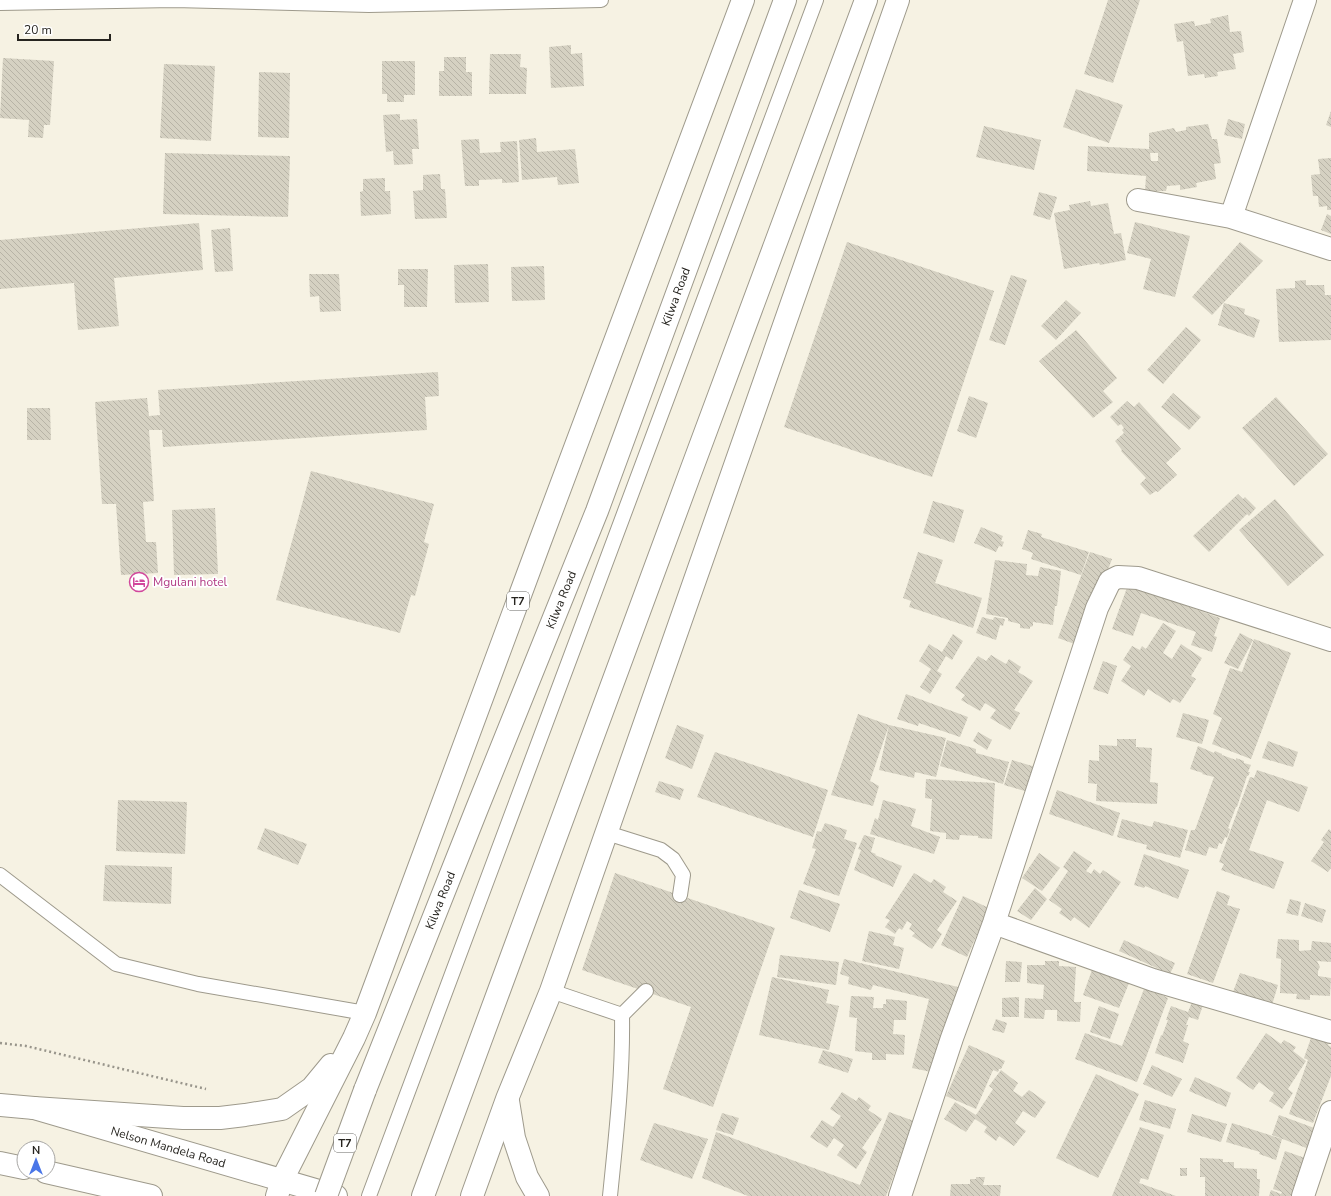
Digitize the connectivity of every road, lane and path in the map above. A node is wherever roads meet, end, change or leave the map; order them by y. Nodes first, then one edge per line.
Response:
1 (601, 0) edge
2 (743, 0) edge
3 (785, 0) edge
4 (816, 0) edge
5 (866, 0) edge
6 (898, 0) edge
7 (1305, 0) edge
8 (0, 3) edge
9 (1138, 200) dead end
10 (1231, 217) junction
11 (1331, 249) edge
12 (1331, 640) edge
13 (607, 833) junction
14 (0, 875) edge
15 (680, 895) dead end
16 (994, 923) junction
17 (551, 991) junction
18 (646, 991) dead end
19 (365, 1013) junction
20 (622, 1015) junction
21 (1331, 1032) edge
22 (354, 1038) junction
23 (0, 1043) edge
24 (210, 1090) dead end
25 (507, 1099) junction
26 (0, 1105) edge
27 (34, 1108) junction
28 (1331, 1112) edge
29 (0, 1163) edge
30 (16, 1166) edge
31 (56, 1175) edge
32 (280, 1188) edge
33 (116, 1191) edge
34 (152, 1196) edge
35 (326, 1196) edge
36 (336, 1196) edge
37 (369, 1196) edge
38 (423, 1196) edge
39 (472, 1196) edge
40 (538, 1196) edge
41 (610, 1196) edge
42 (900, 1196) edge
43 (1304, 1196) edge

1 - 8 lane
2 - 19 main road, T7
3 - 35 main road, Kilwa Road / T7, bridge
4 - 37 lane
5 - 38 main road
6 - 13 main road
7 - 10 main road
9 - 10 main road
10 - 11 main road
12 - 16 main road
13 - 15 lane
13 - 17 main road
14 - 19 lane
16 - 21 main road
16 - 42 main road
17 - 20 lane
17 - 25 main road
18 - 20 lane
19 - 22 main road, T7
20 - 41 lane
22 - 27 main road
22 - 32 main road, T7
23 - 24 path
25 - 39 main road
25 - 40 main road
26 - 27 main road, Nelson Mandela Road
27 - 32 main road, Nelson Mandela Road
28 - 43 main road
29 - 30 main road
31 - 33 main road
32 - 36 main road, Nelson Mandela Road
33 - 34 main road

